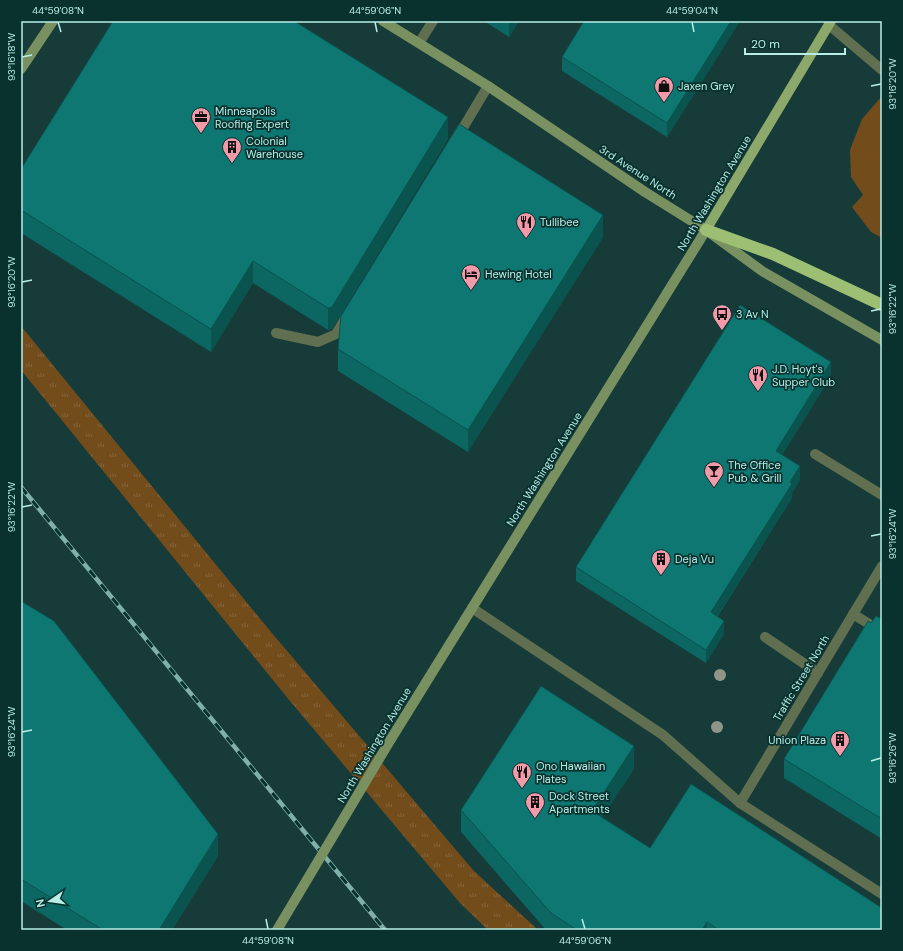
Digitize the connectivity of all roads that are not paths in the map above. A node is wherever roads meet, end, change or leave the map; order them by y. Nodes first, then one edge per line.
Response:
1 (53, 21) edge
2 (383, 21) edge
3 (433, 21) edge
4 (830, 23) edge
5 (419, 43) junction
6 (21, 69) edge
7 (882, 70) edge
8 (488, 86) junction
9 (450, 148) edge
10 (706, 230) junction
11 (882, 305) edge
12 (352, 307) edge
13 (276, 333) dead end
14 (882, 340) edge
15 (816, 454) dead end
16 (882, 495) edge
17 (882, 566) edge
18 (472, 608) junction
19 (853, 614) junction
20 (882, 632) edge
21 (765, 637) dead end
22 (818, 673) junction
23 (740, 804) junction
24 (882, 894) edge
25 (277, 930) edge

1 - 6 main road
2 - 5 main road, 3rd Avenue North
3 - 5 street
4 - 7 street
4 - 10 main road, North Washington Avenue
5 - 8 main road, 3rd Avenue North
8 - 9 street
8 - 10 main road, 3rd Avenue North
10 - 11 highway
10 - 14 main road, 3rd Avenue North
10 - 18 main road, North Washington Avenue
12 - 13 street
15 - 16 street
17 - 19 street, Traffic Street North
18 - 23 street
18 - 25 main road, North Washington Avenue, bridge
19 - 20 street
19 - 22 street, Traffic Street North
21 - 22 street
22 - 23 street, Traffic Street North
23 - 24 street

